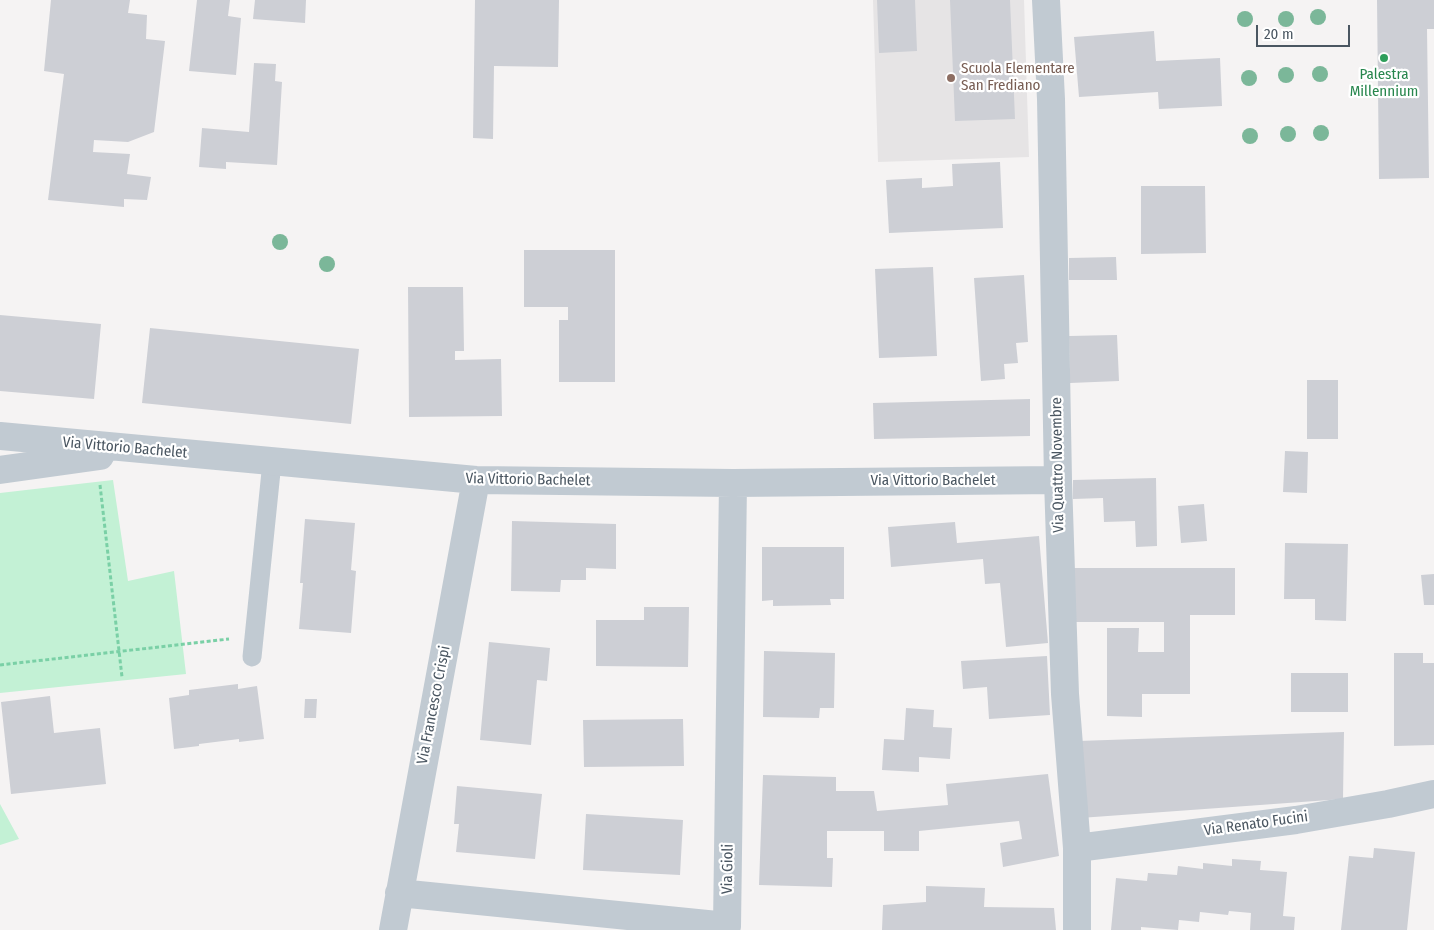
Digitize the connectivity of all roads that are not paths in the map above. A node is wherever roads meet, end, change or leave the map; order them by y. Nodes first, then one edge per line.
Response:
1 (1046, 0) edge
2 (0, 436) edge
3 (109, 453) junction
4 (272, 462) junction
5 (0, 470) edge
6 (476, 480) junction
7 (1058, 480) junction
8 (732, 482) junction
9 (252, 657) dead end
10 (1434, 794) edge
11 (1077, 848) junction
12 (399, 893) junction
13 (393, 930) edge
14 (1077, 930) edge

1 - 7 street, Via Quattro Novembre
2 - 3 street, Via Vittorio Bachelet
3 - 4 street, Via Vittorio Bachelet
3 - 5 street
4 - 6 street, Via Vittorio Bachelet
4 - 9 lane
6 - 8 street, Via Vittorio Bachelet
6 - 12 street, Via Francesco Crispi
7 - 8 street, Via Vittorio Bachelet
7 - 11 street, Via Quattro Novembre
8 - 12 street, Via Gioli
10 - 11 street, Via Renato Fucini
11 - 14 street, Via Quattro Novembre
12 - 13 street, Via Francesco Crispi

